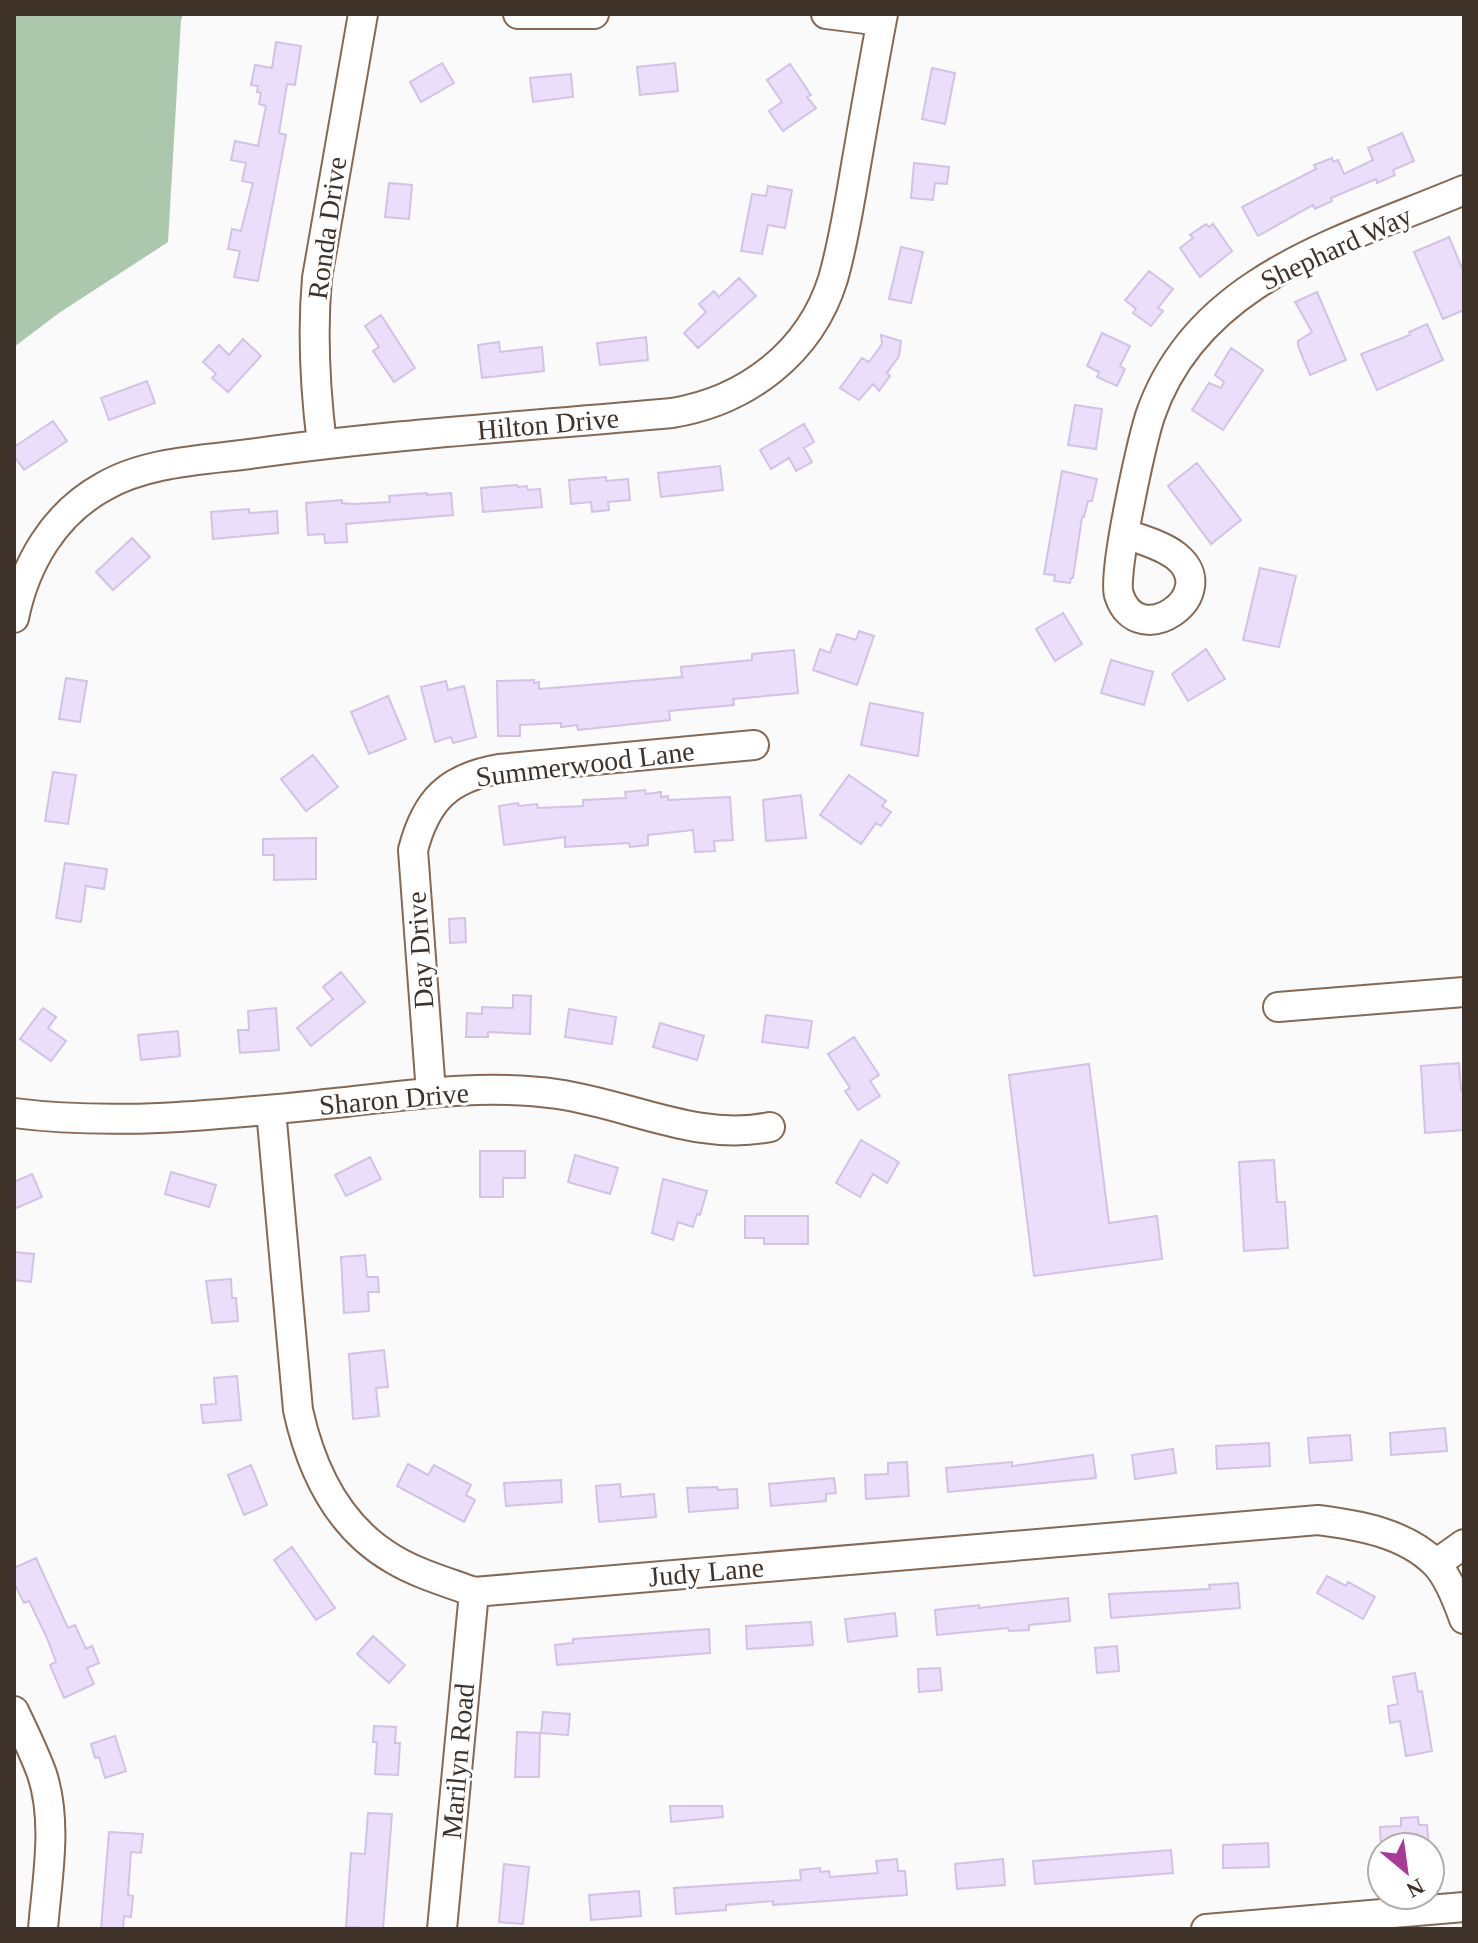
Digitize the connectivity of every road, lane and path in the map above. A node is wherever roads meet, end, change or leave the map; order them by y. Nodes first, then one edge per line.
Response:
1 (363, 14) edge
2 (518, 14) edge
3 (594, 14) edge
4 (826, 14) edge
5 (882, 18) edge
6 (1464, 190) edge
7 (322, 444) junction
8 (1126, 534) dead end
9 (14, 618) edge
10 (754, 745) dead end
11 (428, 810) joint
12 (1464, 992) edge
13 (1278, 1007) dead end
14 (431, 1093) junction
15 (271, 1110) junction
16 (14, 1113) edge
17 (770, 1127) dead end
18 (1464, 1544) edge
19 (1436, 1564) junction
20 (474, 1592) junction
21 (1464, 1619) edge
22 (14, 1711) edge
23 (1464, 1907) edge
24 (43, 1929) edge
25 (442, 1929) edge
26 (1206, 1929) edge

1 - 7 street, Ronda Drive
2 - 3 street
4 - 5 street
5 - 7 street, Hilton Drive
6 - 8 street, Shephard Way
7 - 9 street, Hilton Drive
10 - 11 street, Summerwood Lane
11 - 14 street, Day Drive
12 - 13 street
14 - 15 street, Sharon Drive
14 - 17 street, Sharon Drive
15 - 16 street, Sharon Drive
15 - 20 street, Judy Lane
18 - 19 street
19 - 20 street, Judy Lane
19 - 21 street, Judy Lane
20 - 25 street, Marilyn Road
22 - 24 street
23 - 26 street

